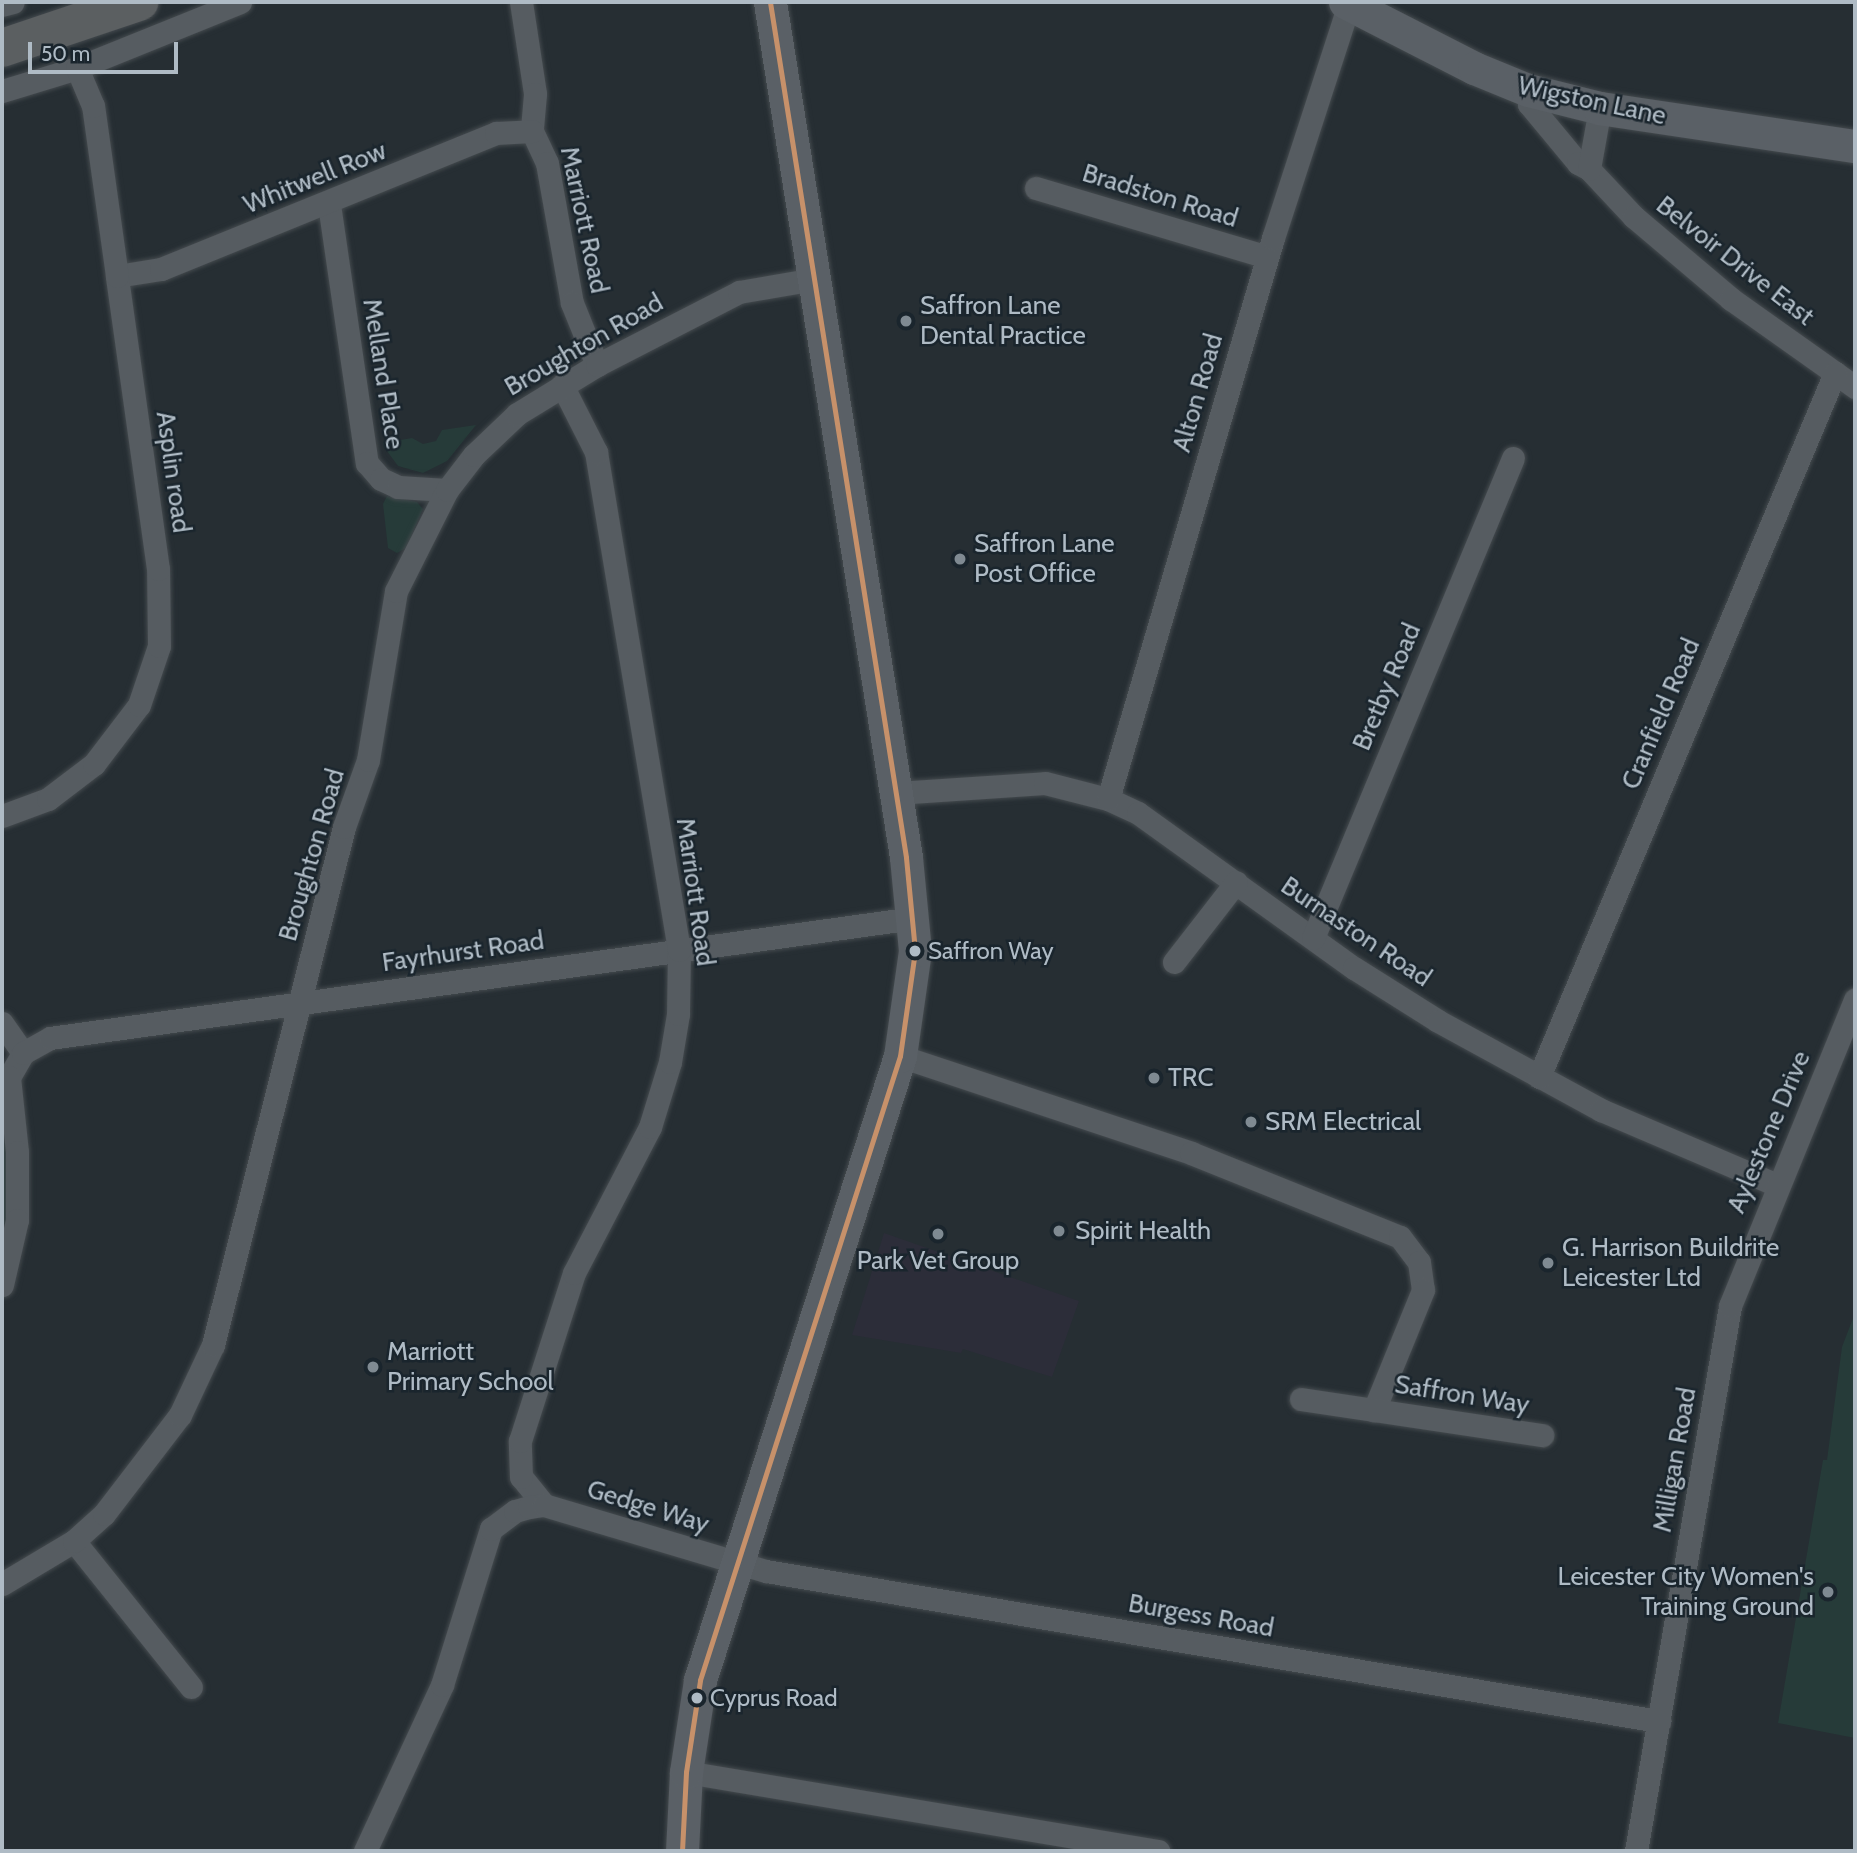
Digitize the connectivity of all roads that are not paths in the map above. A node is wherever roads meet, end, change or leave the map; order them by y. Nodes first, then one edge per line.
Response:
1 (13, 2) edge
2 (139, 2) edge
3 (240, 2) edge
4 (521, 2) edge
5 (770, 2) edge
6 (1347, 3) edge
7 (2, 5) edge
8 (2, 48) edge
9 (77, 68) junction
10 (1528, 90) junction
11 (2, 91) edge
12 (1600, 108) junction
13 (532, 131) junction
14 (1855, 146) edge
15 (1589, 169) junction
16 (1036, 188) dead end
17 (329, 204) junction
18 (1267, 257) junction
19 (117, 276) junction
20 (814, 279) junction
21 (597, 365) junction
22 (1835, 373) junction
23 (562, 385) junction
24 (1855, 387) edge
25 (1513, 458) dead end
26 (447, 490) junction
27 (896, 793) junction
28 (1108, 799) junction
29 (2, 816) edge
30 (1236, 882) junction
31 (914, 918) junction
32 (1313, 937) junction
33 (679, 950) junction
34 (1174, 962) dead end
35 (1855, 999) edge
36 (301, 1002) junction
37 (2, 1024) edge
38 (23, 1053) junction
39 (900, 1056) junction
40 (1539, 1077) junction
41 (1777, 1185) junction
42 (2, 1285) edge
43 (1736, 1286) joint
44 (1301, 1398) dead end
45 (1374, 1410) junction
46 (1542, 1435) dead end
47 (544, 1505) junction
48 (74, 1541) junction
49 (736, 1560) junction
50 (2, 1584) edge
51 (191, 1687) dead end
52 (1659, 1720) junction
53 (686, 1772) junction
54 (365, 1851) edge
55 (682, 1851) edge
56 (1158, 1851) edge
57 (1636, 1851) edge

1 - 7 street
2 - 8 highway
3 - 9 street
4 - 13 street, Marriott Road
5 - 20 main road
6 - 10 main road, Wigston Lane
6 - 18 street, Alton Road
9 - 11 street
9 - 19 street, Asplin road
10 - 12 main road, Wigston Lane
10 - 15 street, Belvoir Drive East
12 - 14 main road, Wigston Lane
12 - 15 street
13 - 17 street, Whitwell Row
13 - 21 street, Marriott Road
15 - 22 street, Belvoir Drive East
16 - 18 street, Bradston Road
17 - 19 street, Whitwell Row
17 - 26 street, Melland Place
18 - 28 street, Alton Road
19 - 29 street, Asplin road
20 - 21 street, Broughton Road
20 - 27 main road
21 - 23 street, Broughton Road
22 - 24 street, Belvoir Drive East
22 - 40 street, Cranfield Road
23 - 26 street, Broughton Road
23 - 33 street, Marriott Road
25 - 32 street, Bretby Road
26 - 36 street, Broughton Road
27 - 28 street, Burnaston Road
27 - 31 main road
28 - 30 street, Burnaston Road
30 - 32 street, Burnaston Road
30 - 34 street
31 - 33 street, Fayrhurst Road
31 - 39 main road
32 - 40 street, Burnaston Road
33 - 36 street, Fayrhurst Road
33 - 47 street, Marriott Road
35 - 41 street, Aylestone Drive
36 - 38 street, Fayrhurst Road
36 - 48 street, Broughton Road
37 - 38 street
38 - 42 street
39 - 45 street, Saffron Way
39 - 49 main road
40 - 41 street, Burnaston Road
41 - 43 street, Aylestone Drive
43 - 52 street, Milligan Road
44 - 45 street, Saffron Way
45 - 46 street, Saffron Way
47 - 49 street, Gedge Way
47 - 54 street
48 - 50 street, Broughton Road
48 - 51 street
49 - 52 street, Burgess Road
49 - 53 main road
52 - 57 street, Milligan Road
53 - 55 main road
53 - 56 street

